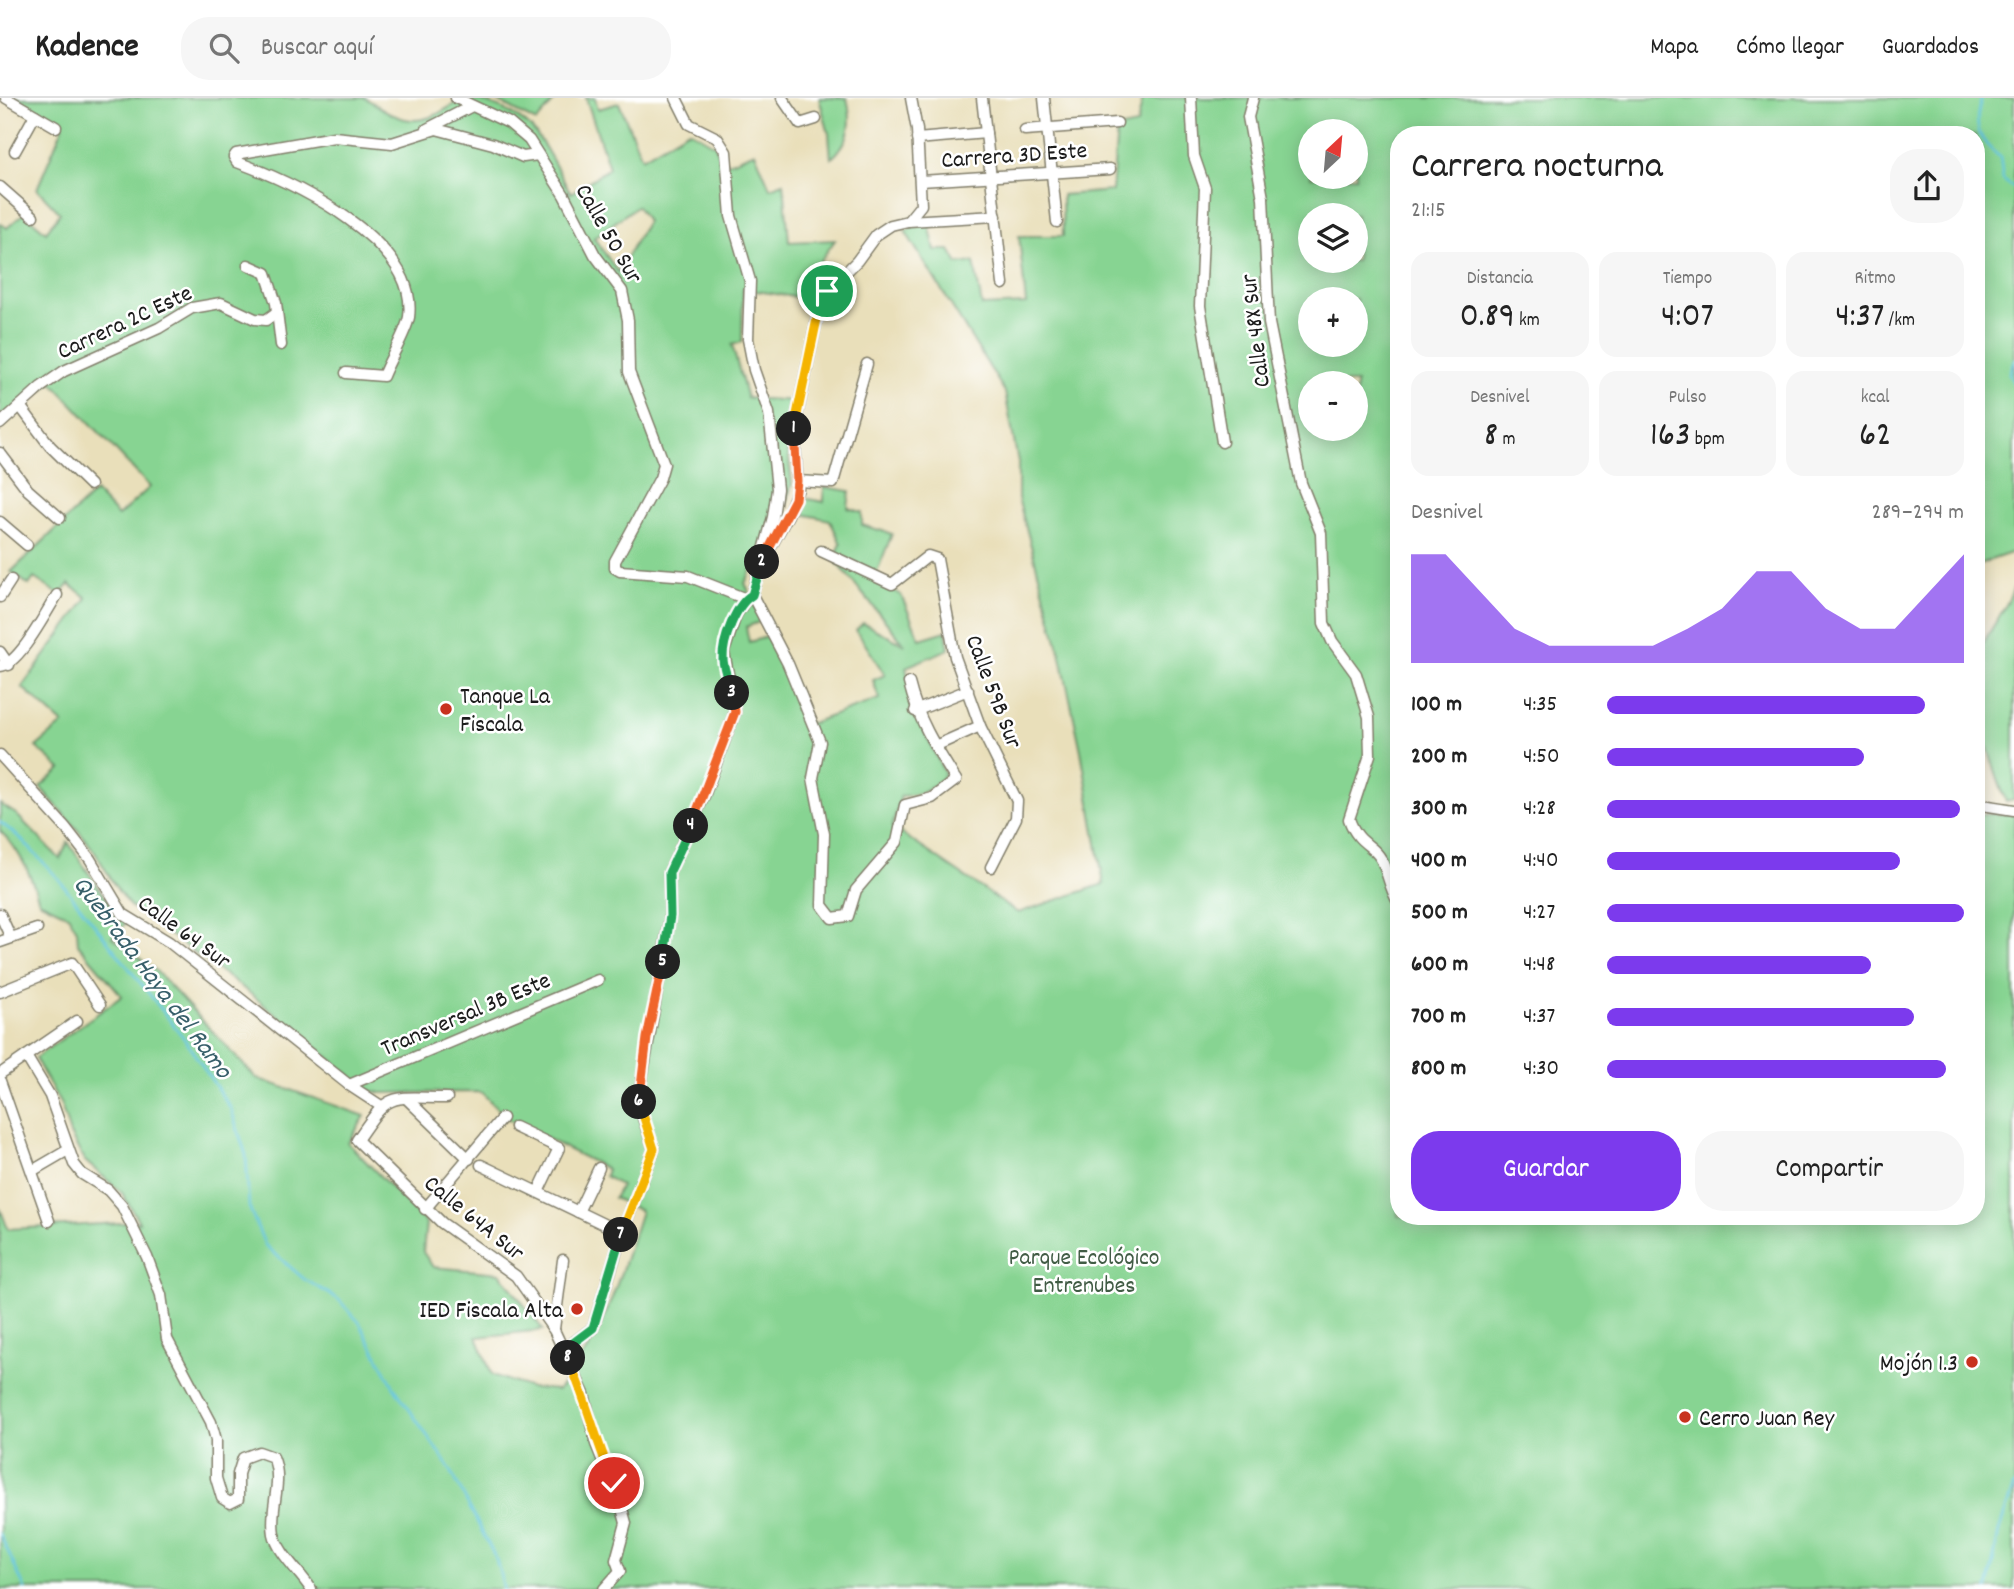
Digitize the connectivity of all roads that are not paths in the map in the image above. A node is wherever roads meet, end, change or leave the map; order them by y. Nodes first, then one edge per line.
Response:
1 (6, 98) edge
2 (456, 98) edge
3 (676, 98) edge
4 (782, 98) edge
5 (911, 98) edge
6 (982, 98) edge
7 (1044, 98) edge
8 (1191, 98) edge
9 (1253, 98) edge
10 (470, 107) junction
11 (35, 115) junction
12 (816, 119) dead end
13 (1117, 123) dead end
14 (57, 127) dead end
15 (1047, 129) junction
16 (424, 130) junction
17 (1025, 130) dead end
18 (986, 133) junction
19 (918, 139) junction
20 (15, 151) dead end
21 (538, 155) junction
22 (1110, 169) dead end
23 (1051, 173) junction
24 (991, 177) junction
25 (921, 181) junction
26 (0, 187) edge
27 (33, 216) dead end
28 (996, 216) junction
29 (908, 221) junction
30 (1056, 222) dead end
31 (248, 265) dead end
32 (1003, 284) dead end
33 (278, 312) junction
34 (281, 345) dead end
35 (867, 364) dead end
36 (346, 373) dead end
37 (20, 406) junction
38 (0, 424) edge
39 (1222, 442) dead end
40 (0, 453) edge
41 (797, 481) junction
42 (90, 485) dead end
43 (60, 518) dead end
44 (0, 522) edge
45 (27, 545) dead end
46 (821, 551) dead end
47 (761, 564) junction
48 (11, 580) dead end
49 (57, 595) dead end
50 (0, 597) edge
51 (749, 597) junction
52 (0, 652) edge
53 (4, 665) edge
54 (909, 683) dead end
55 (968, 690) junction
56 (915, 711) junction
57 (980, 726) junction
58 (935, 746) junction
59 (0, 755) edge
60 (1985, 805) edge
61 (2014, 810) edge
62 (991, 867) dead end
63 (1390, 888) edge
64 (0, 914) edge
65 (37, 929) dead end
66 (10, 936) junction
67 (0, 942) edge
68 (598, 980) dead end
69 (0, 992) edge
70 (100, 1005) dead end
71 (77, 1021) dead end
72 (26, 1056) junction
73 (0, 1074) edge
74 (0, 1081) edge
75 (349, 1085) junction
76 (402, 1098) junction
77 (447, 1098) dead end
78 (381, 1106) junction
79 (502, 1118) dead end
80 (515, 1126) dead end
81 (68, 1150) junction
82 (469, 1159) junction
83 (481, 1165) dead end
84 (600, 1168) dead end
85 (32, 1171) junction
86 (538, 1192) junction
87 (425, 1209) junction
88 (578, 1212) junction
89 (50, 1221) dead end
90 (622, 1233) junction
91 (563, 1260) dead end
92 (554, 1330) junction
93 (565, 1349) junction
94 (311, 1589) edge
95 (604, 1589) edge

1 - 11 street
2 - 10 street
3 - 47 street
4 - 12 street
5 - 19 street
6 - 18 street
7 - 15 street
8 - 39 street
9 - 63 street, Calle 48X Sur
10 - 16 street
10 - 21 street, Calle 50 Sur
11 - 14 street
11 - 20 street
13 - 15 street
15 - 17 street
15 - 23 street
16 - 21 street
16 - 36 street
18 - 19 street
18 - 24 street
19 - 25 street
21 - 51 street, Calle 50 Sur
22 - 23 street, Carrera 3D Este
23 - 24 street, Carrera 3D Este
23 - 30 street
24 - 25 street, Carrera 3D Este
24 - 28 street
25 - 29 street
26 - 27 street
28 - 29 street
28 - 32 street
29 - 41 street
31 - 33 street
33 - 34 street
33 - 37 street, Carrera 2C Este
35 - 41 street
37 - 38 street, Carrera 2C Este
37 - 42 street
40 - 43 street
41 - 47 street
44 - 45 street
46 - 55 street, Calle 59B Sur
47 - 51 street
48 - 50 street
49 - 53 street
51 - 58 street
51 - 90 street
52 - 53 street
54 - 56 street
55 - 56 street
55 - 57 street, Calle 59B Sur
56 - 58 street
57 - 58 street
57 - 62 street, Calle 59B Sur
59 - 75 street, Calle 64 Sur
60 - 61 street
64 - 66 street
65 - 66 street
66 - 67 street
68 - 75 street, Transversal 3B Este
69 - 70 street
71 - 72 street
72 - 73 street
72 - 81 street
74 - 85 street
75 - 78 street, Calle 64 Sur
76 - 77 street
76 - 78 street
76 - 82 street
78 - 87 street, Calle 64A Sur
79 - 82 street
80 - 86 street
81 - 85 street
81 - 94 street
82 - 87 street
83 - 86 street
84 - 88 street
85 - 89 street
86 - 88 street
87 - 92 street, Calle 64A Sur
88 - 90 street
90 - 93 street
91 - 92 street
92 - 93 street, Calle 64A Sur
93 - 95 street, Calle 64A Sur

